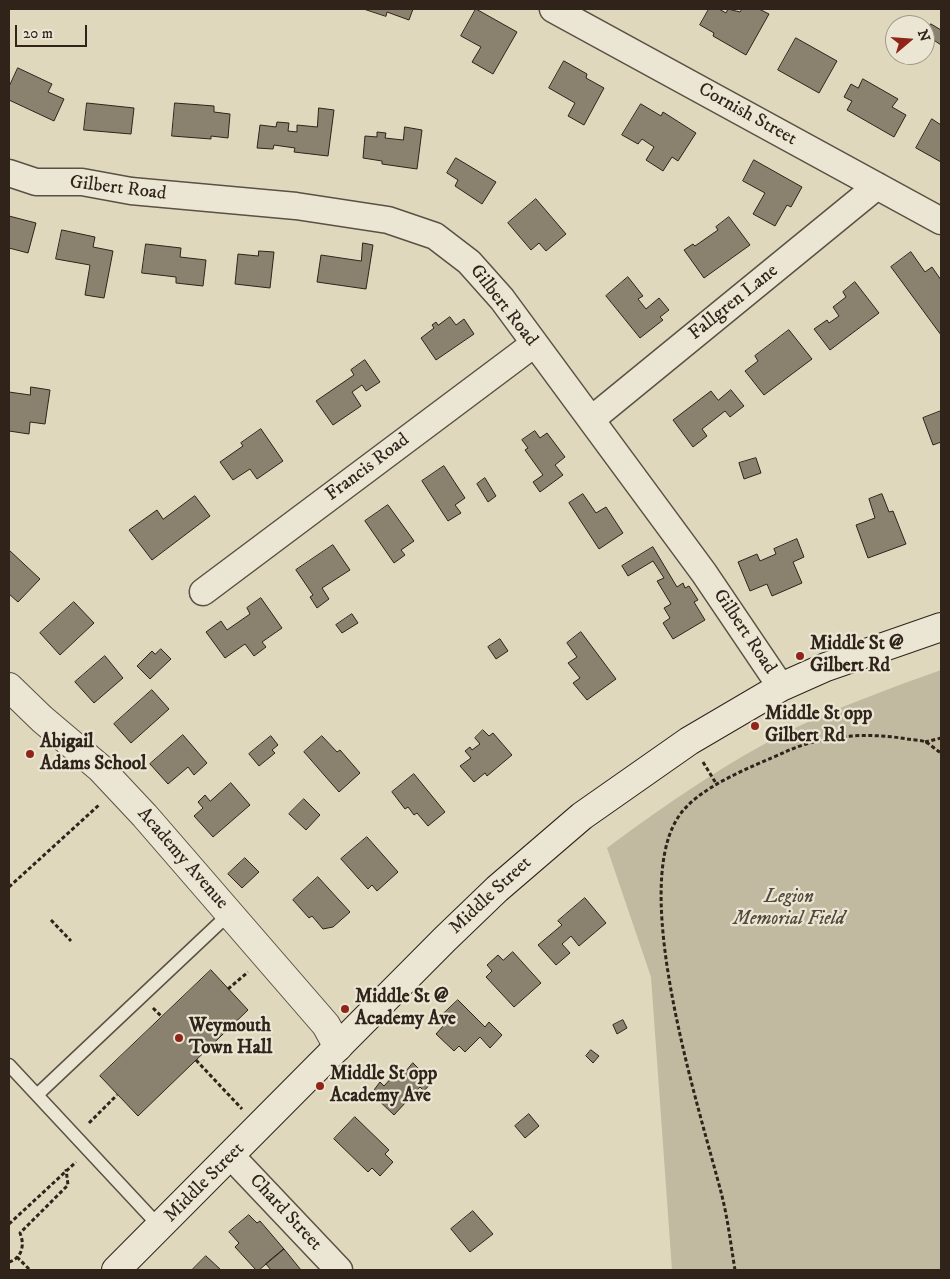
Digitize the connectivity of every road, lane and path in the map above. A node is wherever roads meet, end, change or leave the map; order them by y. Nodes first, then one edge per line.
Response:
1 (553, 9) edge
2 (9, 173) edge
3 (877, 186) junction
4 (941, 221) edge
5 (534, 344) junction
6 (592, 419) junction
7 (203, 592) dead end
8 (941, 627) edge
9 (9, 687) edge
10 (781, 687) junction
11 (941, 738) edge
12 (925, 742) junction
13 (941, 753) edge
14 (702, 760) dead end
15 (717, 785) junction
16 (118, 787) junction
17 (9, 887) edge
18 (230, 914) junction
19 (51, 920) dead end
20 (71, 940) dead end
21 (254, 967) dead end
22 (228, 990) dead end
23 (151, 1006) dead end
24 (162, 1017) dead end
25 (338, 1047) junction
26 (196, 1060) dead end
27 (9, 1065) edge
28 (38, 1094) junction
29 (117, 1094) dead end
30 (244, 1111) dead end
31 (89, 1123) dead end
32 (231, 1156) junction
33 (76, 1161) dead end
34 (66, 1169) junction
35 (9, 1224) edge
36 (160, 1227) junction
37 (17, 1257) junction
38 (9, 1262) edge
39 (30, 1270) edge
40 (116, 1270) edge
41 (339, 1270) edge
42 (735, 1270) edge

1 - 3 street, Cornish Street
2 - 5 street, Gilbert Road
3 - 4 street, Cornish Street
3 - 6 street, Fallgren Lane
5 - 6 street, Gilbert Road
5 - 7 street, Francis Road
6 - 10 street, Gilbert Road
8 - 10 main road, Middle Street
9 - 16 main road, Academy Avenue
10 - 25 main road, Middle Street
11 - 12 path
12 - 13 path
12 - 15 path
14 - 15 path
15 - 42 path
16 - 17 path
16 - 18 main road, Academy Avenue
18 - 25 main road, Academy Avenue
18 - 28 lane
19 - 20 path
21 - 22 path
23 - 24 path
25 - 32 main road, Middle Street
26 - 30 path
27 - 28 lane
28 - 36 lane
29 - 31 path
32 - 36 main road, Middle Street
32 - 41 street, Chard Street
33 - 34 path
34 - 35 path
34 - 37 path
36 - 40 main road, Middle Street
37 - 38 path
37 - 39 path

